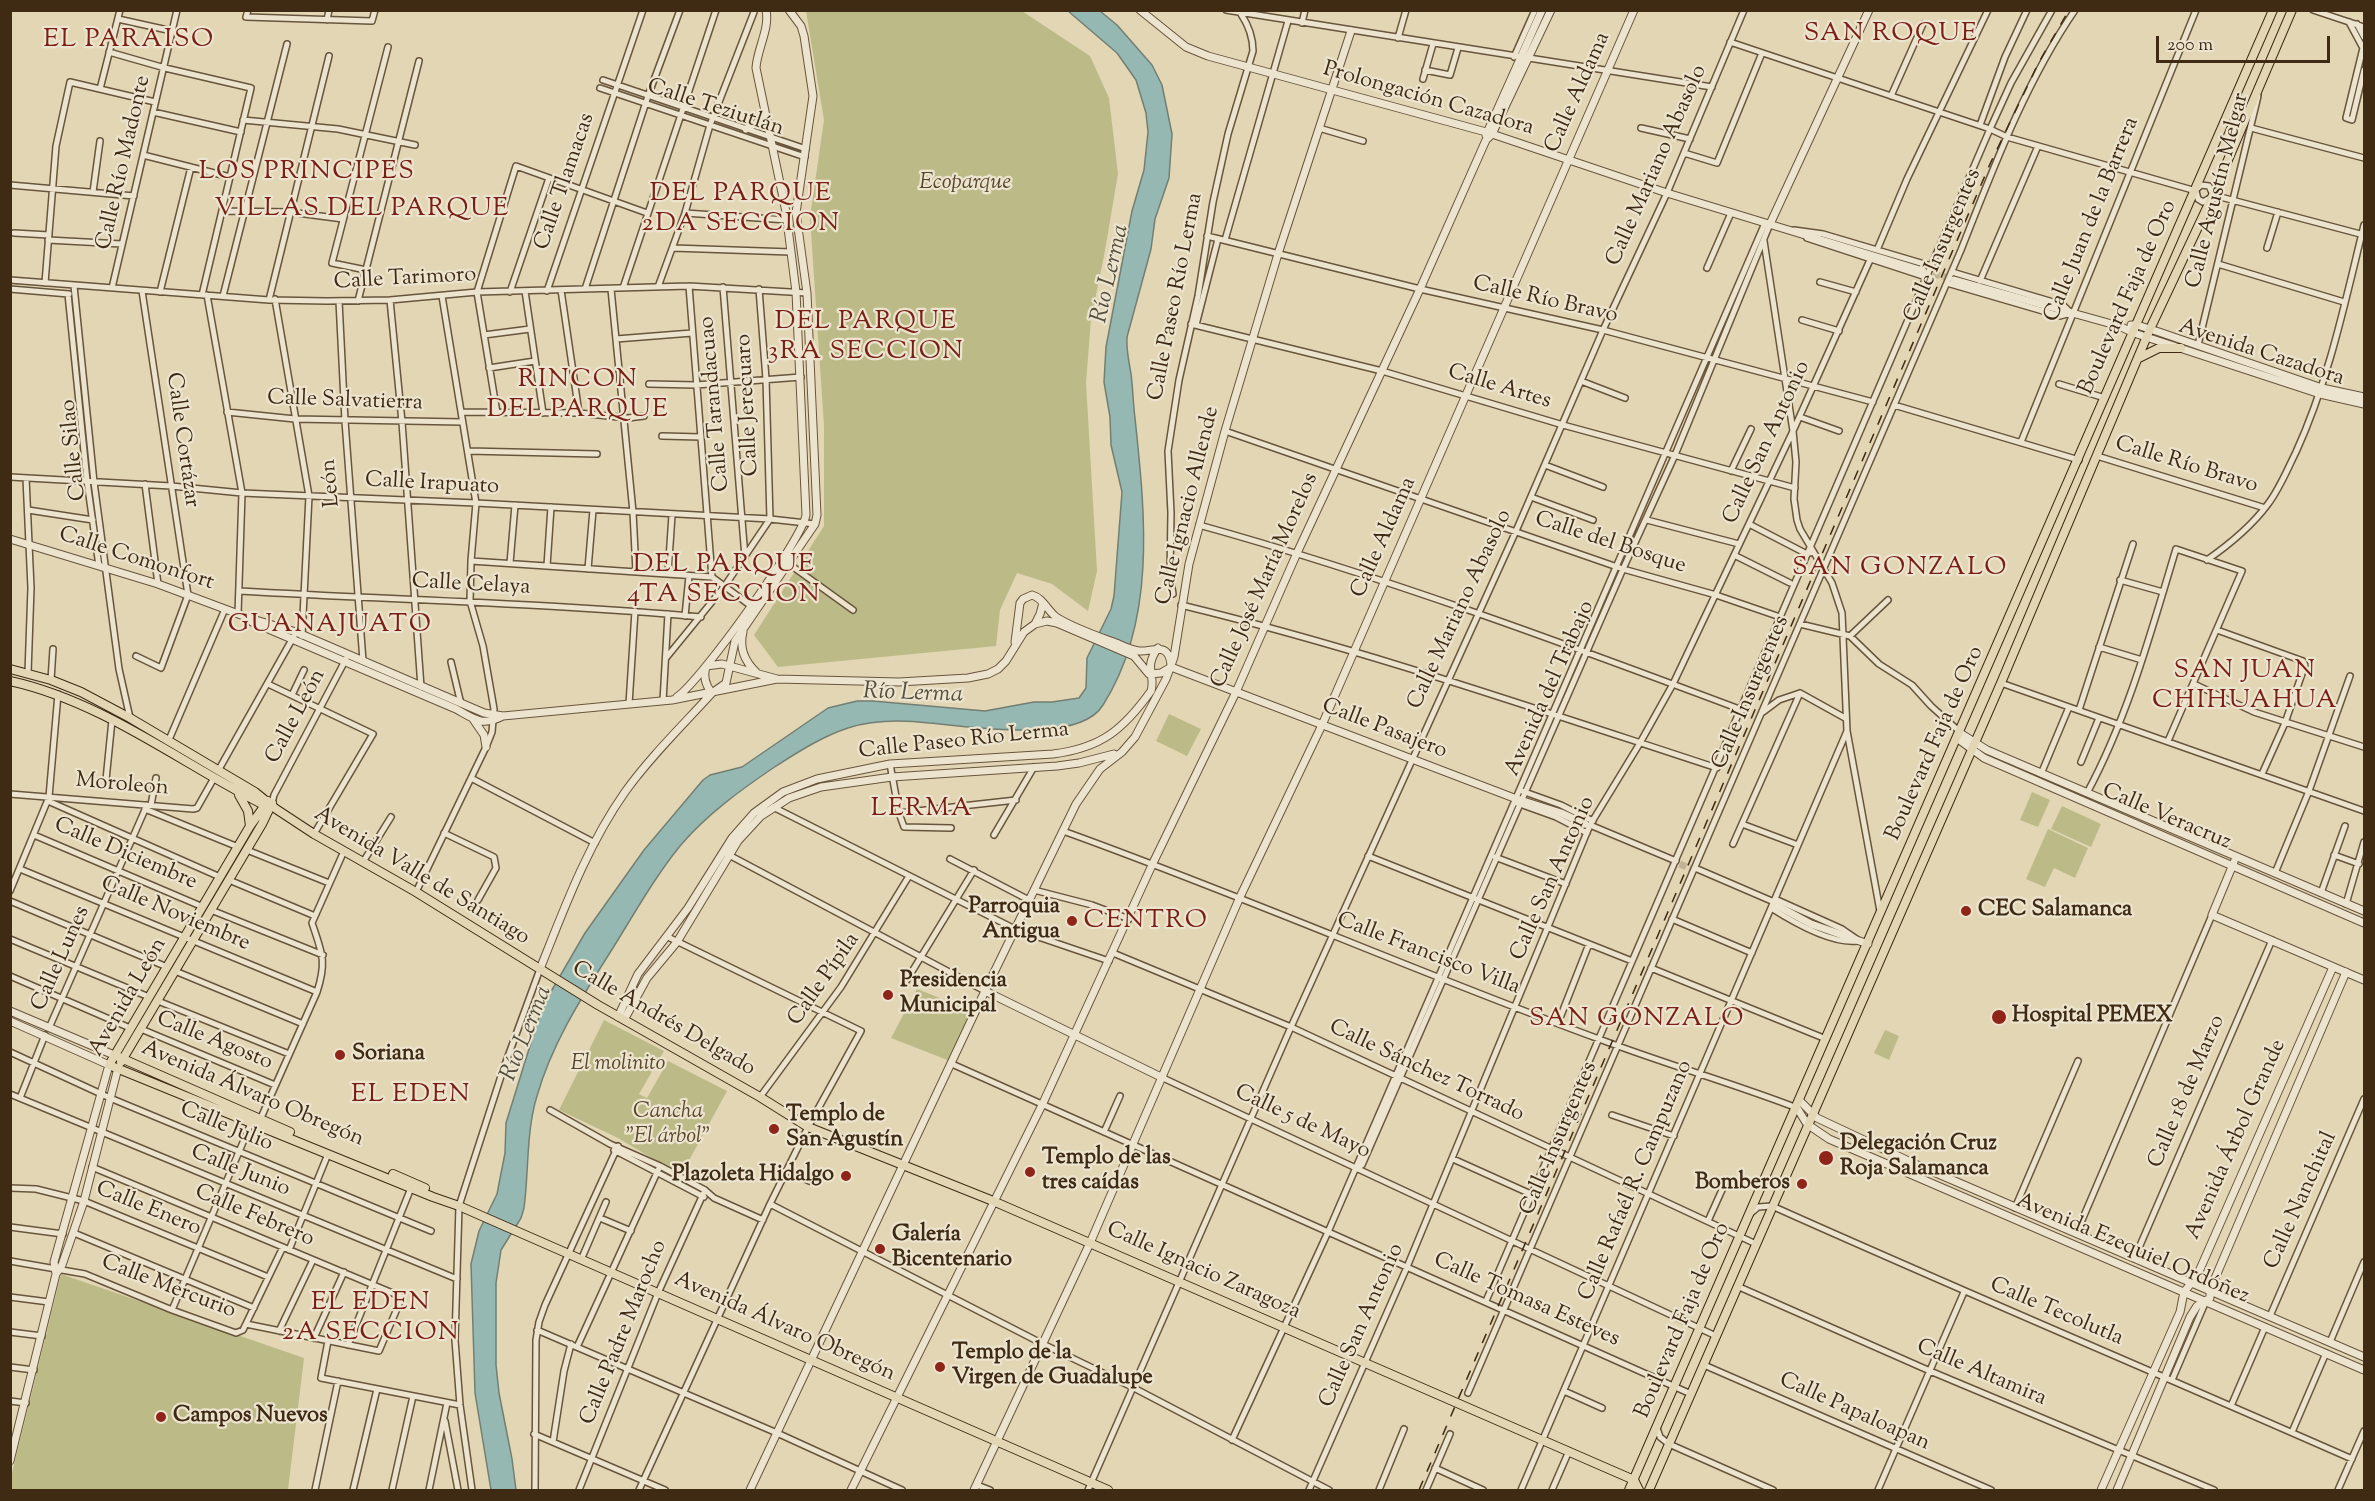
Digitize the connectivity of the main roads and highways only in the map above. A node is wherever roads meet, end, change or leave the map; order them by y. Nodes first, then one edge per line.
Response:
1 (2273, 10) edge
2 (2292, 10) edge
3 (2181, 348) road end
4 (2138, 358) junction
5 (2021, 592) junction
6 (2036, 599) junction
7 (10, 669) edge
8 (10, 681) edge
9 (216, 775) junction
10 (229, 787) junction
11 (271, 804) junction
12 (250, 826) junction
13 (242, 849) junction
14 (1903, 905) junction
15 (1881, 915) junction
16 (1863, 943) junction
17 (1878, 963) junction
18 (544, 972) joint
19 (153, 999) junction
20 (1835, 1020) junction
21 (1847, 1033) junction
22 (119, 1057) junction
23 (109, 1065) joint
24 (118, 1068) junction
25 (760, 1097) joint
26 (256, 1120) junction
27 (1773, 1162) junction
28 (1788, 1168) junction
29 (445, 1200) junction
30 (1634, 1480) junction
31 (1090, 1487) edge
32 (1108, 1491) edge
33 (1629, 1491) edge
34 (1639, 1491) edge
35 (1649, 1491) edge

1 - 5 main road, Boulevard Faja de Oro
2 - 4 main road, Boulevard Faja de Oro
3 - 4 main road
4 - 6 main road, Boulevard Faja de Oro
5 - 6 main road
5 - 15 main road, Boulevard Faja de Oro
6 - 14 main road, Boulevard Faja de Oro
7 - 9 main road, Avenida Valle de Santiago
8 - 9 main road, Avenida Valle de Santiago
9 - 10 main road, Avenida Valle de Santiago
9 - 11 main road, Avenida Valle de Santiago
10 - 11 main road, Avenida Valle de Santiago
10 - 12 main road
11 - 12 main road, Avenida León
11 - 13 main road, Avenida León
11 - 18 main road, Avenida Valle de Santiago
12 - 13 main road, Avenida León
13 - 19 main road, Avenida León
14 - 15 main road
14 - 17 main road, Boulevard Faja de Oro
15 - 16 main road, Boulevard Faja de Oro
16 - 17 main road
16 - 20 main road, Boulevard Faja de Oro
17 - 21 main road, Boulevard Faja de Oro
18 - 25 main road, Calle Andrés Delgado
19 - 22 main road, Avenida León
19 - 22 main road, Avenida León
20 - 21 main road
20 - 27 main road, Boulevard Faja de Oro
21 - 28 main road, Boulevard Faja de Oro
22 - 23 main road, Avenida León
22 - 24 main road, Avenida León
22 - 26 main road, Avenida Álvaro Obregón
23 - 24 main road, Avenida Álvaro Obregón
24 - 26 main road, Avenida Álvaro Obregón
25 - 30 main road, Calle Ignacio Zaragoza
26 - 29 main road, Avenida Álvaro Obregón
26 - 29 main road, Avenida Álvaro Obregón
27 - 28 main road
27 - 30 main road, Boulevard Faja de Oro
28 - 35 main road, Boulevard Faja de Oro
29 - 31 main road, Avenida Álvaro Obregón
30 - 33 main road, Boulevard Faja de Oro
30 - 34 main road
31 - 32 main road, Avenida Álvaro Obregón

